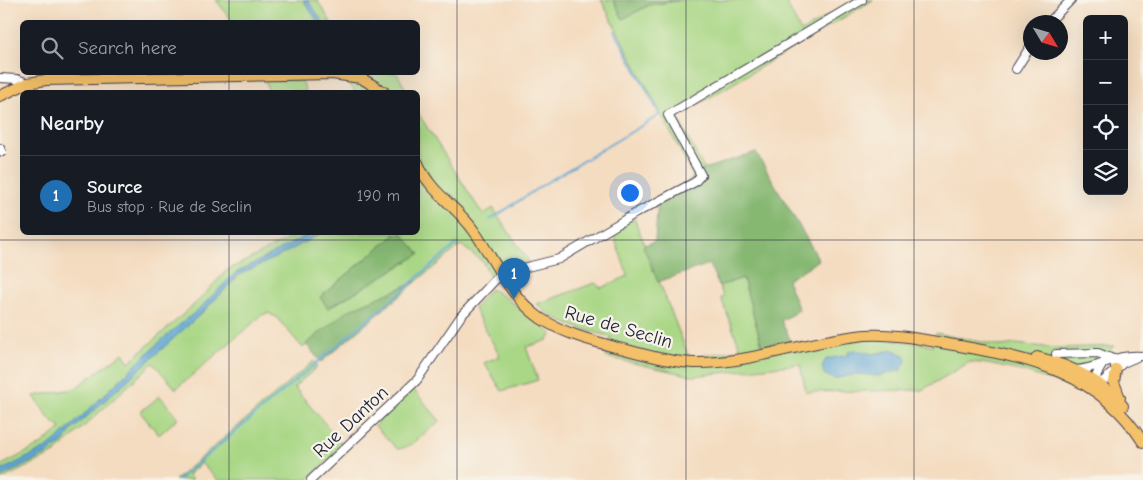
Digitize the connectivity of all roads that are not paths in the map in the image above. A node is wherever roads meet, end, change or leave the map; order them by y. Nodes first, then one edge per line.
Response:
1 (862, 0) edge
2 (1071, 0) edge
3 (1056, 15) edge
4 (1023, 58) edge
5 (1016, 69) dead end
6 (285, 75) edge
7 (342, 75) edge
8 (0, 78) edge
9 (28, 83) junction
10 (381, 90) edge
11 (0, 96) edge
12 (420, 166) edge
13 (501, 276) junction
14 (991, 352) junction
15 (1056, 354) dead end
16 (1142, 356) edge
17 (1104, 362) junction
18 (1114, 364) junction
19 (1075, 370) junction
20 (1096, 385) junction
21 (1127, 410) junction
22 (1143, 433) edge
23 (1143, 442) edge
24 (311, 480) edge

1 - 13 street
2 - 3 street
4 - 5 street
6 - 9 main road
7 - 10 main road
8 - 9 street
9 - 11 main road
12 - 13 main road, Rue de Seclin
13 - 14 main road, Rue de Seclin
13 - 24 street, Rue Danton
14 - 19 main road
14 - 20 main road
15 - 18 street
16 - 18 street
17 - 18 street
17 - 19 street
17 - 20 street
18 - 20 street
18 - 21 main road
19 - 20 main road
20 - 21 main road
20 - 23 main road
21 - 22 main road

